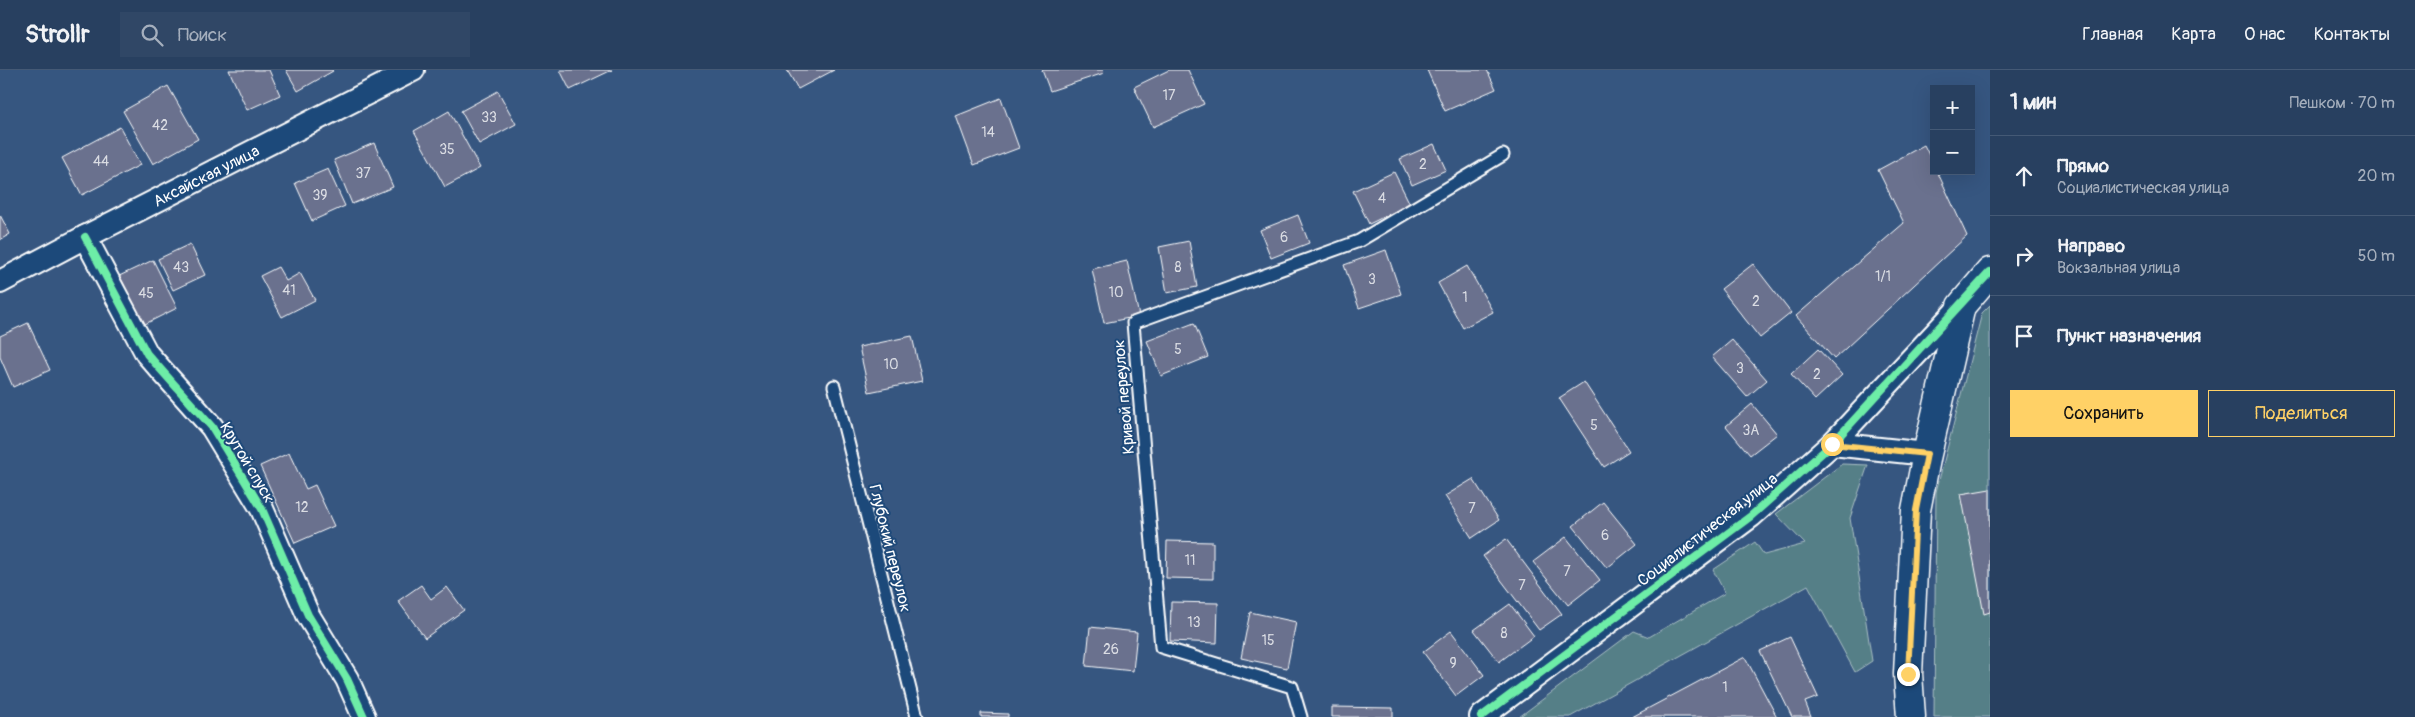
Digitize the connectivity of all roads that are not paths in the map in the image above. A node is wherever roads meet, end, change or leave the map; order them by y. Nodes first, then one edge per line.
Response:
1 (413, 70) edge
2 (1503, 155) dead end
3 (85, 237) junction
4 (1990, 272) edge
5 (0, 282) edge
6 (1961, 306) junction
7 (834, 386) dead end
8 (1832, 444) junction
9 (1927, 454) junction
10 (364, 717) edge
11 (917, 717) edge
12 (1301, 717) edge
13 (1481, 717) edge
14 (1911, 717) edge

1 - 3 street, Аксайская улица
2 - 12 lane, Кривой переулок
3 - 5 street, Аксайская улица
3 - 10 street, Крутой спуск
4 - 6 street, Социалистическая улица
6 - 8 street, Социалистическая улица
6 - 9 street
7 - 11 lane, Глубокий переулок
8 - 9 street
8 - 13 street, Социалистическая улица
9 - 14 street

